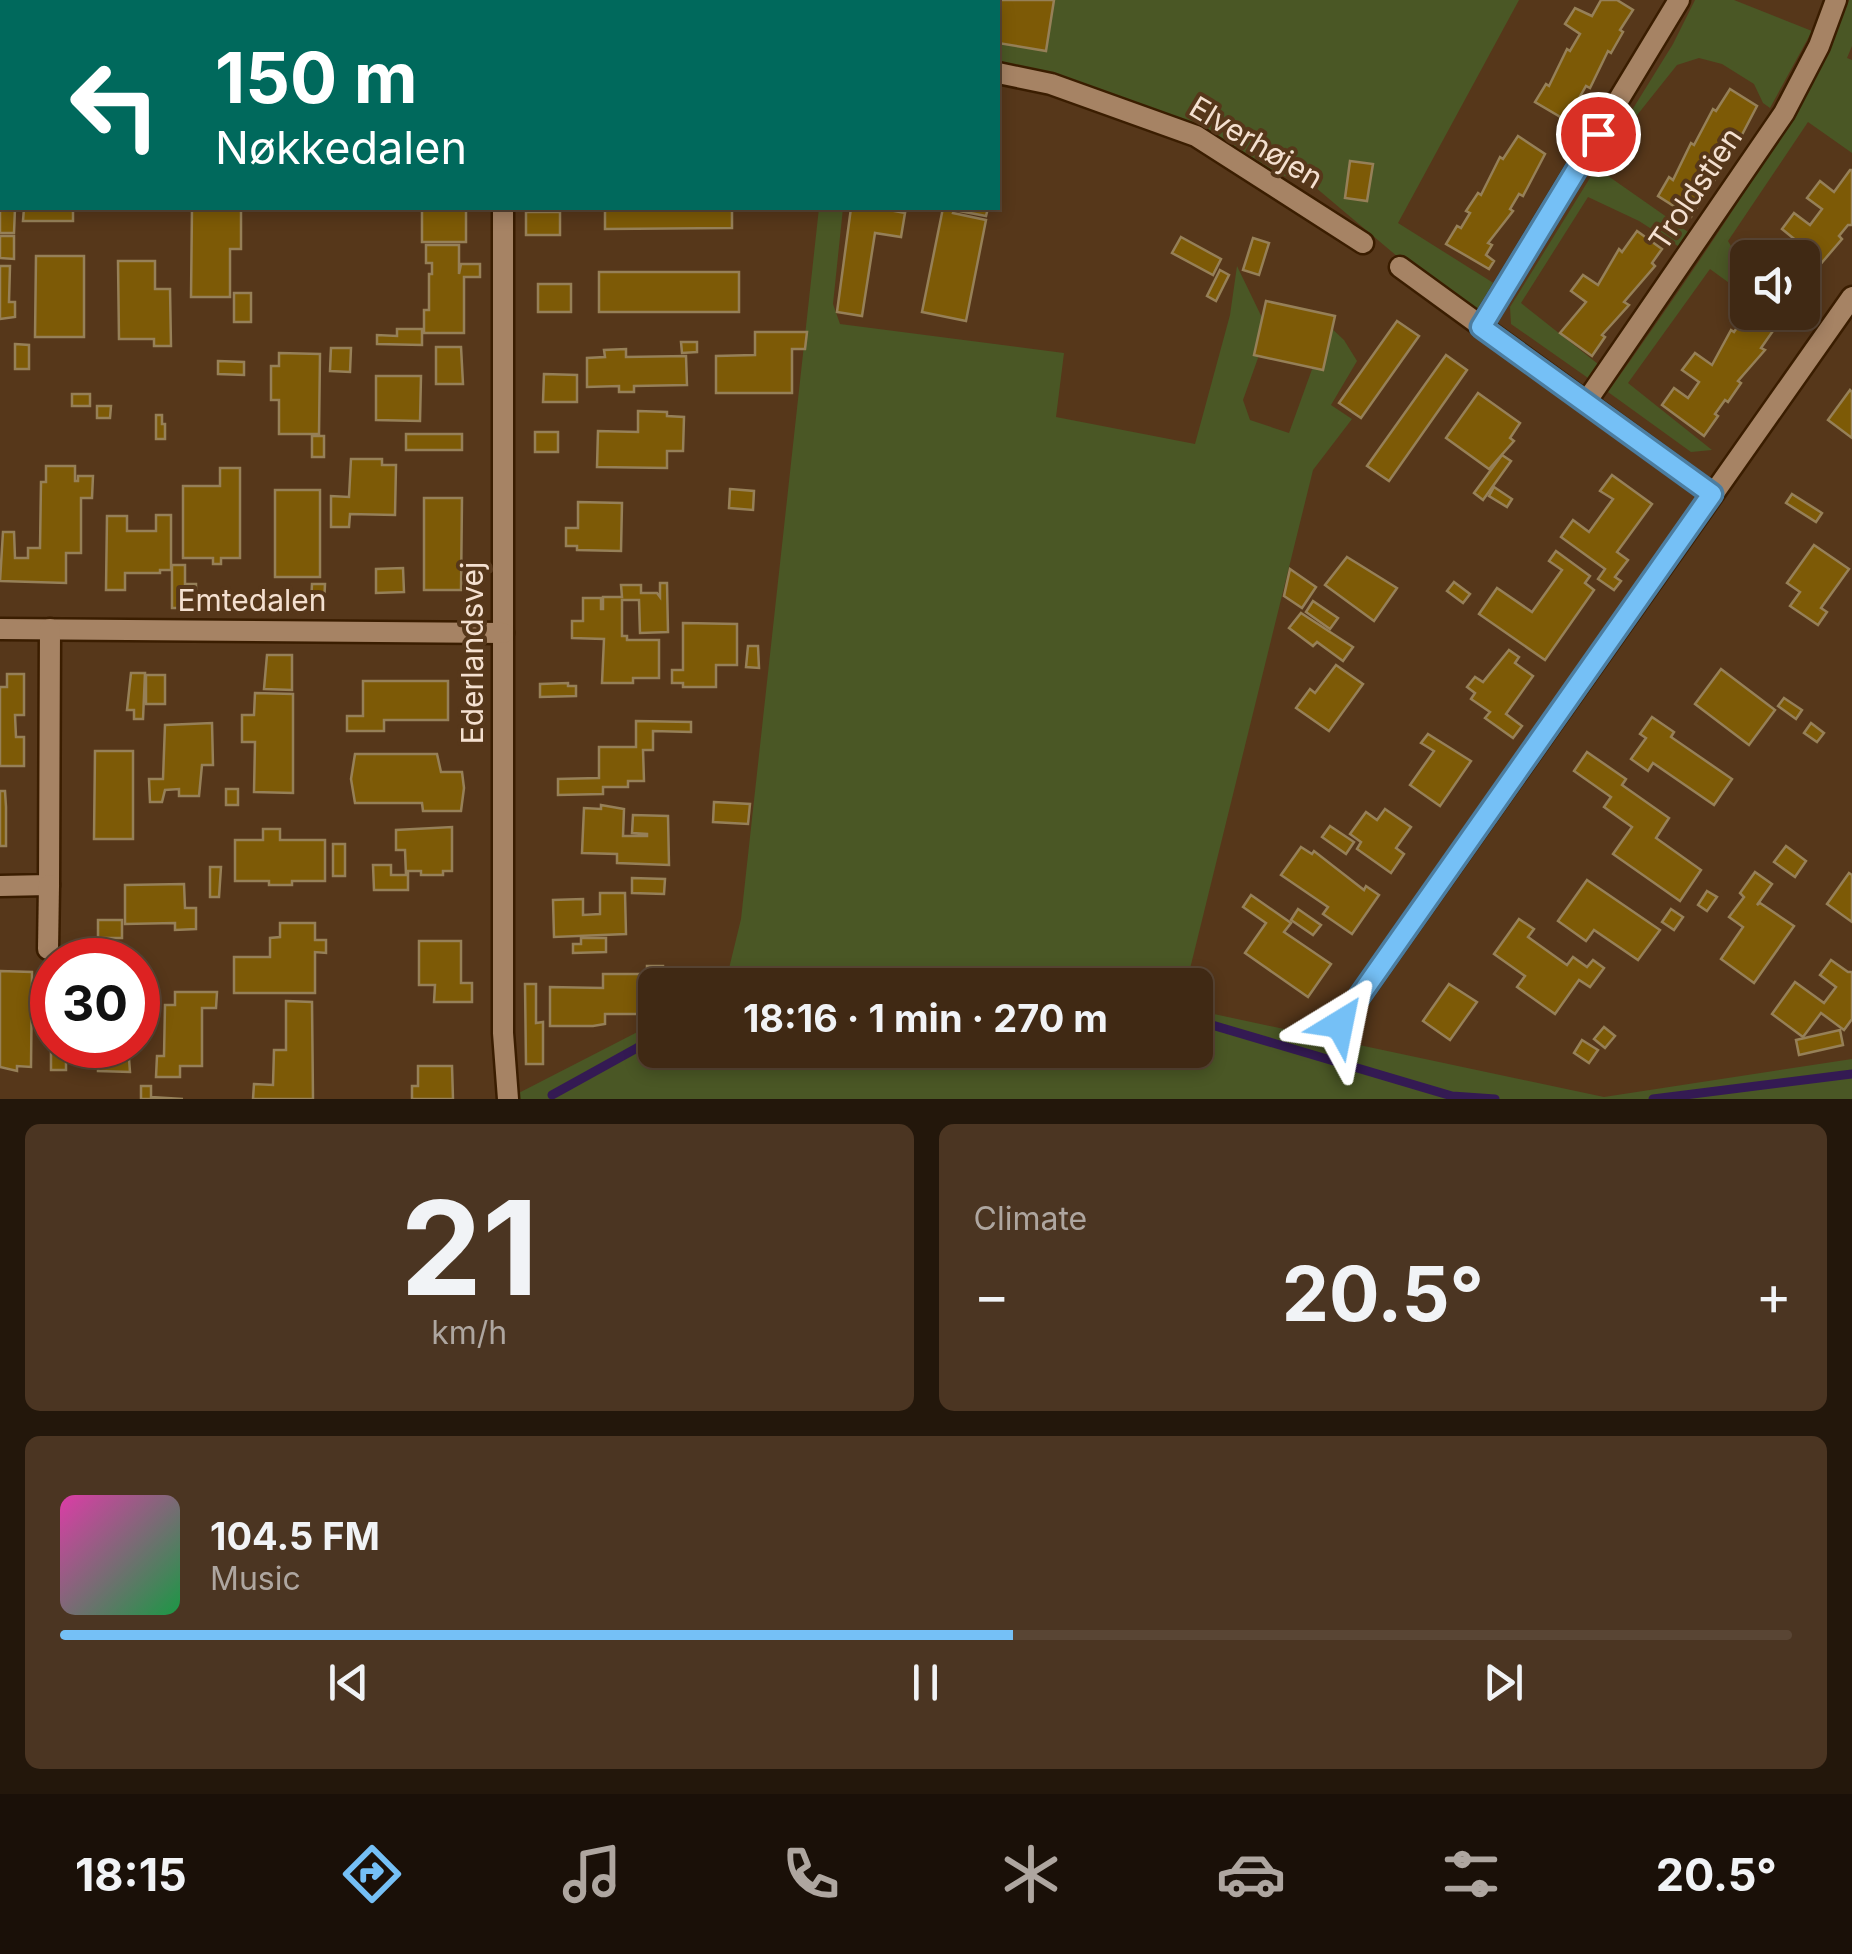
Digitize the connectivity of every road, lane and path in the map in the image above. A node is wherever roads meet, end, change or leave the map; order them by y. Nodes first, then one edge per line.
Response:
1 (1679, 0) edge
2 (1836, 0) edge
3 (1000, 73) edge
4 (503, 210) edge
5 (1363, 243) dead end
6 (1400, 267) dead end
7 (1852, 297) edge
8 (1481, 327) junction
9 (1586, 402) junction
10 (1712, 494) junction
11 (0, 630) edge
12 (50, 630) junction
13 (503, 633) junction
14 (0, 886) edge
15 (49, 886) junction
16 (48, 938) edge
17 (1340, 1024) dead end
18 (508, 1099) edge

1 - 8 street
2 - 9 street, Troldstien
3 - 5 street, Elverhøjen
4 - 13 street, Ederlandsvej
6 - 8 street
7 - 10 street
8 - 9 street
9 - 10 street
10 - 17 street
11 - 12 street, Emtedalen
12 - 13 street, Emtedalen
12 - 15 street
13 - 18 street, Ederlandsvej
14 - 15 street
15 - 16 street

